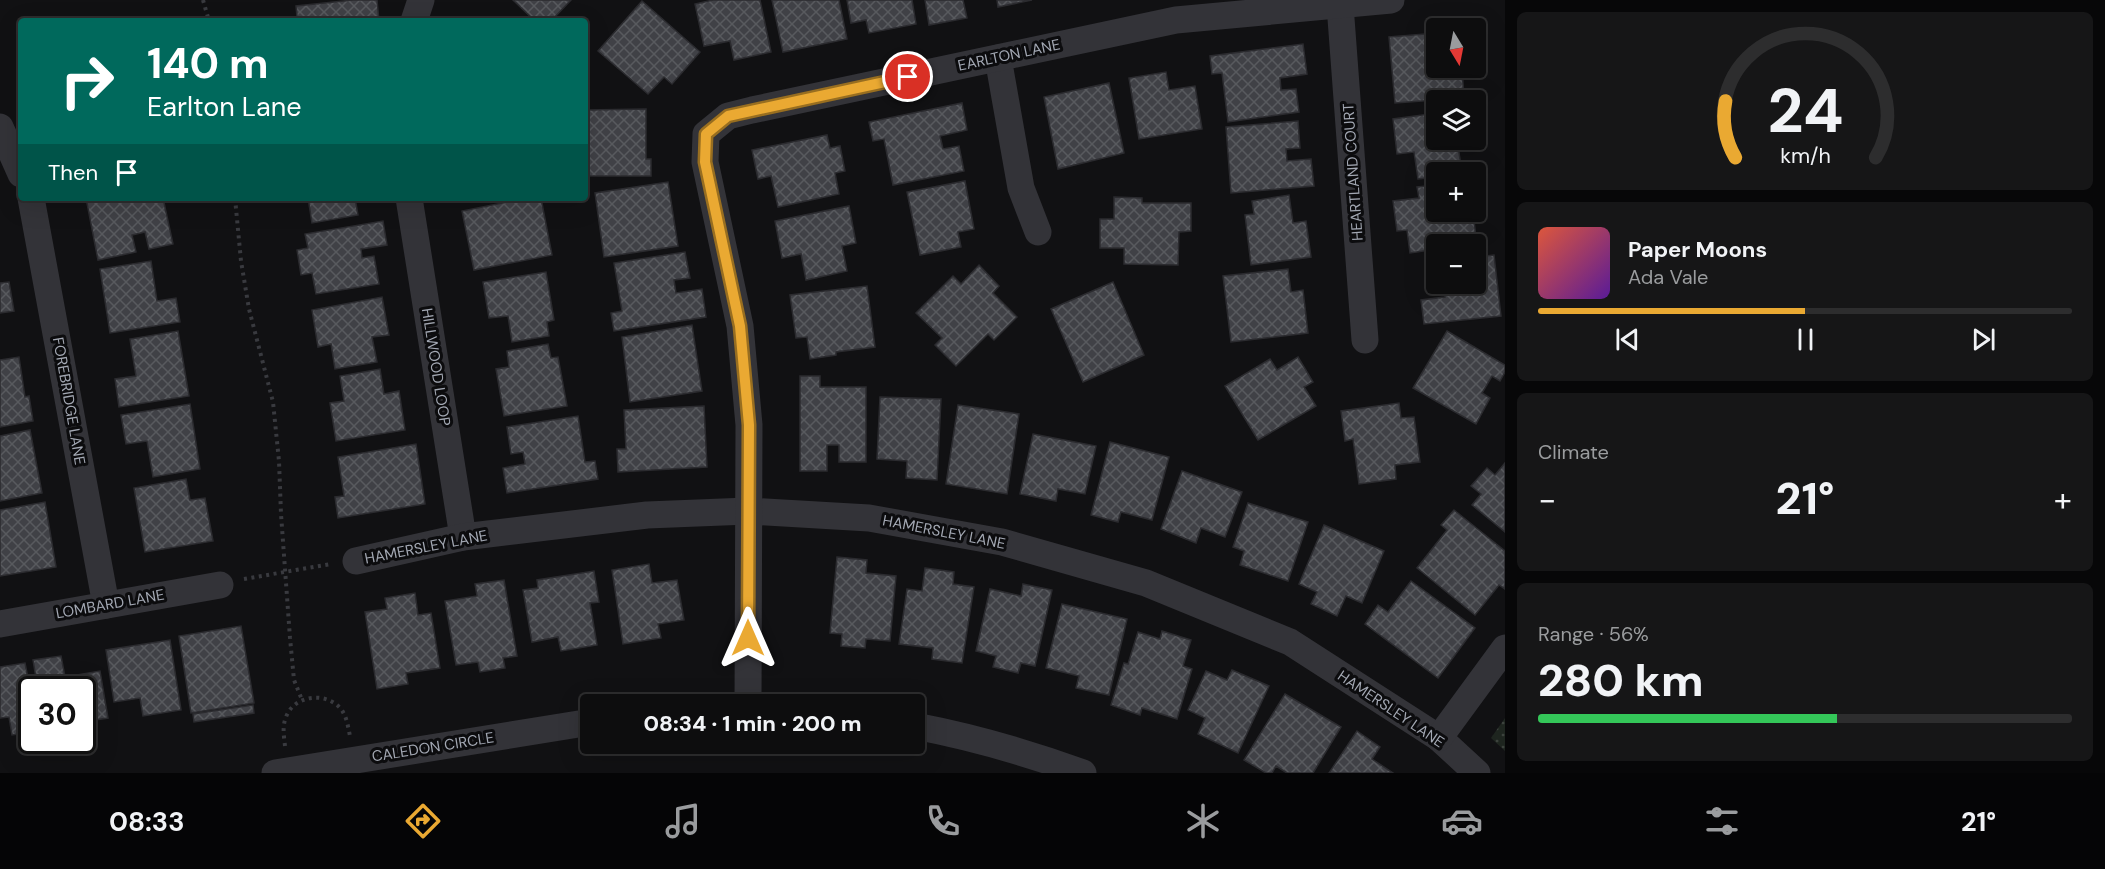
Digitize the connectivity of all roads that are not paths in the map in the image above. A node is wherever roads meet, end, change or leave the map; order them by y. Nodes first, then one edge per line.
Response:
1 (421, 0) edge
2 (1391, 0) edge
3 (1340, 5) junction
4 (1174, 10) edge
5 (415, 18) edge
6 (998, 58) junction
7 (0, 127) edge
8 (18, 167) edge
9 (32, 201) edge
10 (409, 201) edge
11 (1038, 232) dead end
12 (1365, 340) dead end
13 (748, 511) junction
14 (463, 537) junction
15 (356, 561) road end
16 (220, 585) road end
17 (106, 605) junction
18 (0, 624) edge
19 (1505, 648) edge
20 (748, 694) edge
21 (580, 724) edge
22 (925, 728) edge
23 (1439, 738) junction
24 (282, 772) edge
25 (1083, 773) edge
26 (1477, 773) edge

1 - 5 street
2 - 3 street, EARLTON LANE
3 - 4 street, EARLTON LANE
3 - 12 street, HEARTLAND COURT
4 - 6 street, EARLTON LANE
6 - 11 street
6 - 13 street, EARLTON LANE
7 - 8 street
9 - 17 street, FOREBRIDGE LANE
10 - 14 street, HILLWOOD LOOP
13 - 14 street, HAMERSLEY LANE
13 - 20 street, EARLTON LANE
13 - 23 street, HAMERSLEY LANE
14 - 15 street, HAMERSLEY LANE
16 - 17 street, LOMBARD LANE
17 - 18 street, LOMBARD LANE
19 - 23 street
21 - 24 street, CALEDON CIRCLE
22 - 25 street
23 - 26 street, HAMERSLEY LANE

